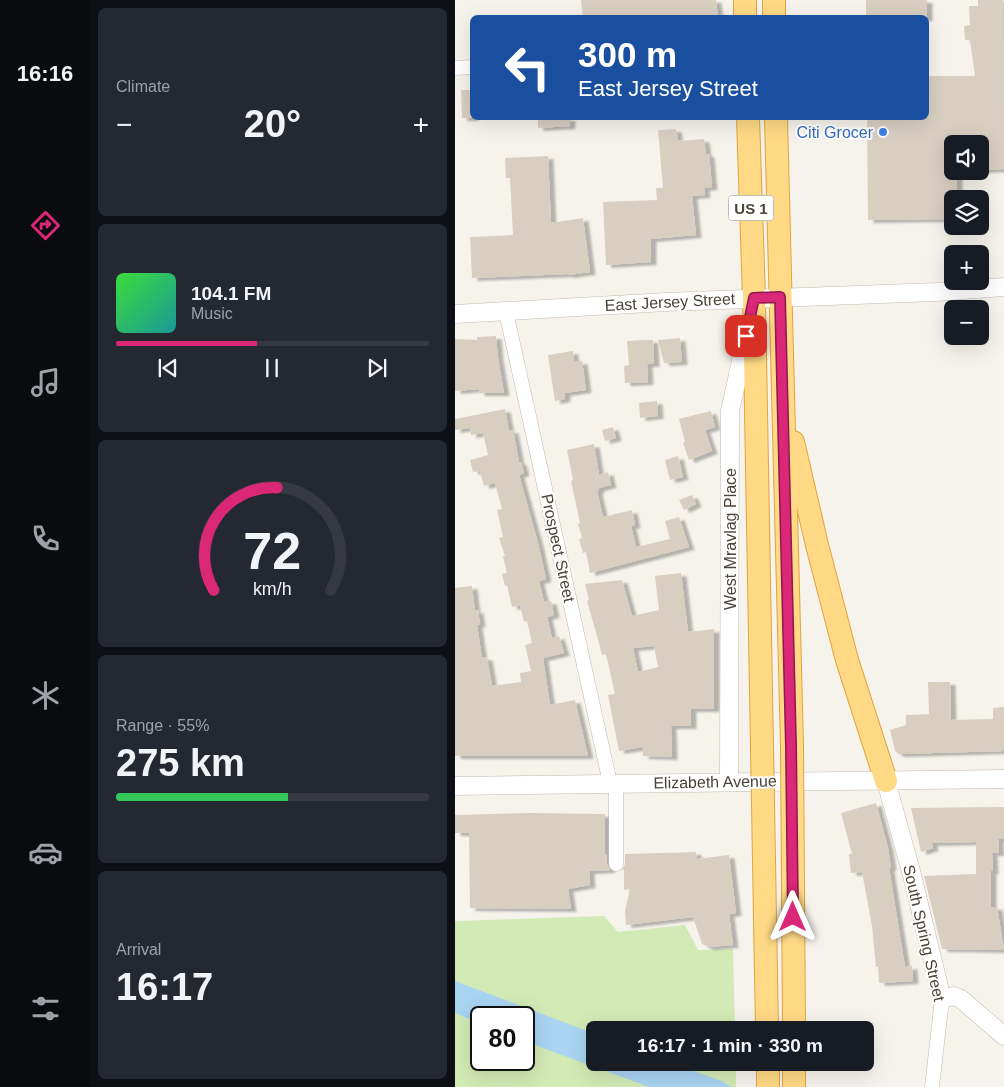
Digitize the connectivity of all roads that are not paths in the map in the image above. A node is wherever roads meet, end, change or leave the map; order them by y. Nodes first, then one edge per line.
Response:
1 (745, 0) edge
2 (774, 0) edge
3 (745, 15) edge
4 (774, 15) edge
5 (470, 67) edge
6 (455, 68) edge
7 (748, 120) edge
8 (776, 120) edge
9 (1004, 287) edge
10 (780, 297) junction
11 (754, 298) junction
12 (506, 312) junction
13 (455, 314) edge
14 (782, 393) junction
15 (1004, 779) edge
16 (886, 781) junction
17 (729, 782) junction
18 (613, 783) junction
19 (455, 786) edge
20 (616, 864) dead end
21 (942, 999) junction
22 (767, 1021) edge
23 (794, 1021) edge
24 (1004, 1036) edge
25 (768, 1071) edge
26 (794, 1071) edge
27 (768, 1087) edge
28 (794, 1087) edge
29 (932, 1087) edge

1 - 3 highway
2 - 4 highway
5 - 6 street
7 - 11 highway, US 1
8 - 10 highway, US 1
9 - 10 street, East Jersey Street
10 - 11 street, East Jersey Street
10 - 14 highway, US 1
11 - 12 street, East Jersey Street
11 - 17 street, West Mravlag Place
11 - 22 highway, US 1, bridge
12 - 13 street, East Jersey Street
12 - 18 street, Prospect Street
14 - 16 highway
14 - 23 highway, US 1, bridge
15 - 16 street, Elizabeth Avenue
16 - 17 street, Elizabeth Avenue
16 - 21 street, South Spring Street
17 - 18 street, Elizabeth Avenue
18 - 19 street, Elizabeth Avenue
18 - 20 street, Prospect Street
21 - 24 street
21 - 29 street, South Spring Street
25 - 27 highway
26 - 28 highway

